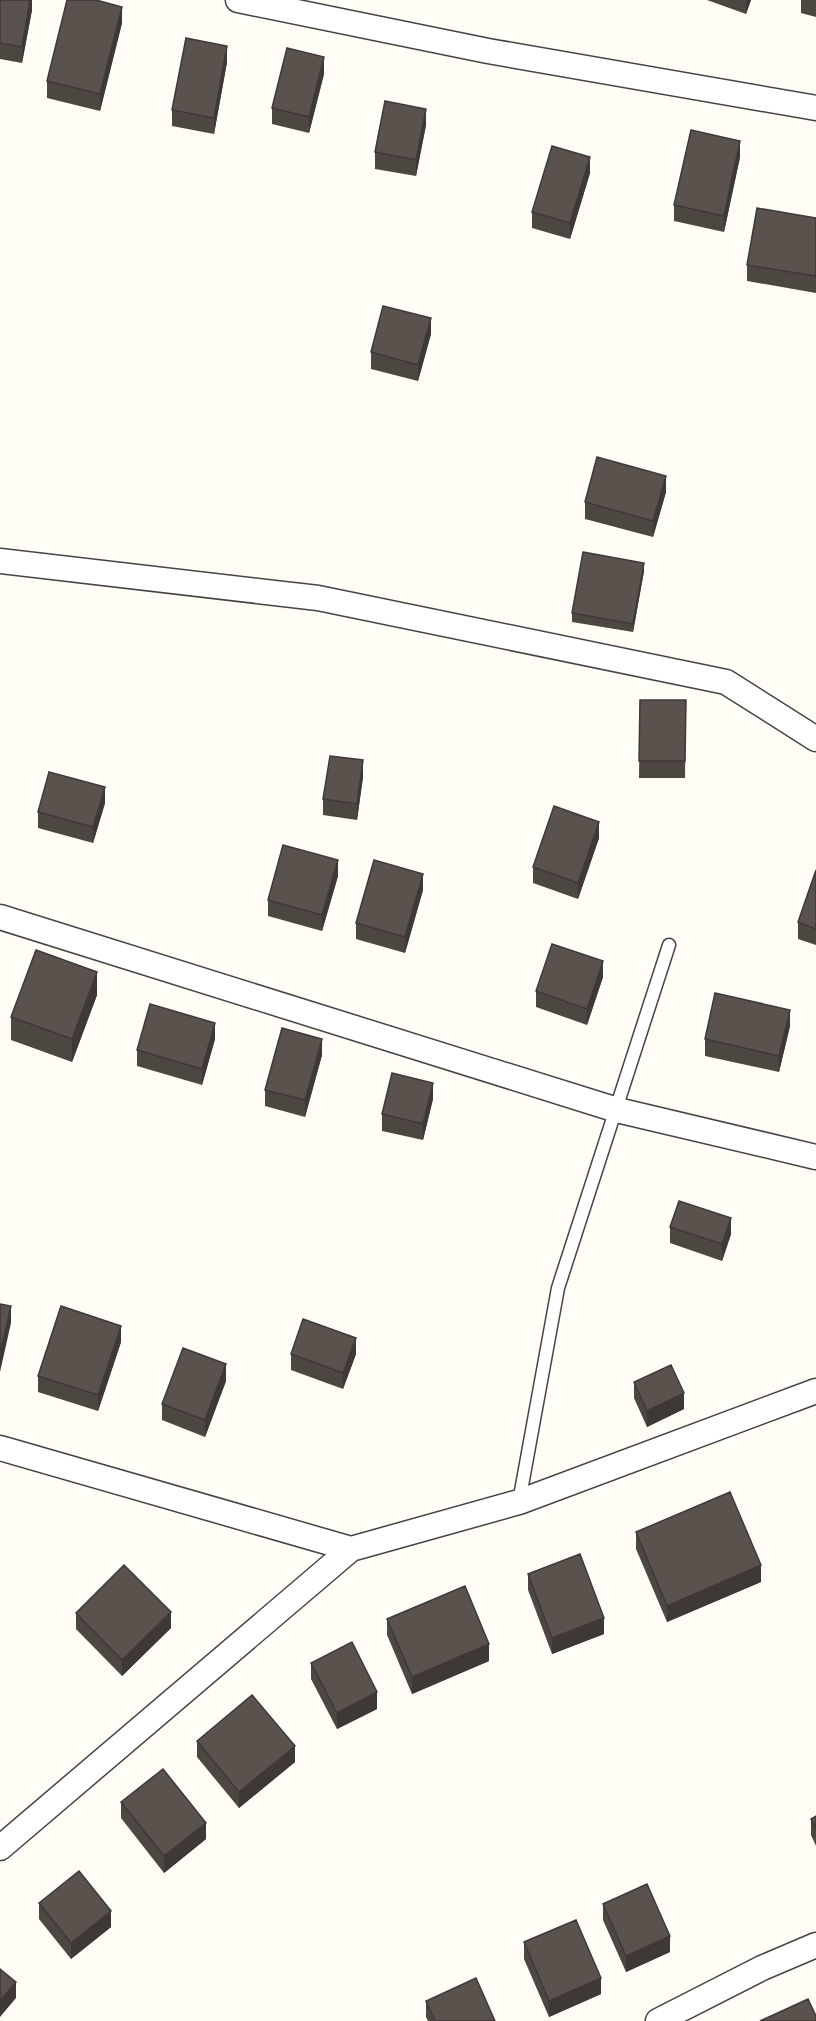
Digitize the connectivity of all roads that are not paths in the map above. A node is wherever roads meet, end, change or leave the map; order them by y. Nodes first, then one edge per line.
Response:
1 (238, 0) edge
2 (816, 108) edge
3 (0, 561) edge
4 (816, 739) edge
5 (0, 917) edge
6 (669, 945) dead end
7 (617, 1110) junction
8 (816, 1157) edge
9 (816, 1391) edge
10 (0, 1448) edge
11 (519, 1502) junction
12 (351, 1549) junction
13 (0, 1848) edge
14 (816, 1945) edge
15 (658, 2021) edge

1 - 2 street
3 - 4 street
5 - 7 street
6 - 7 lane
7 - 8 street
7 - 11 lane
9 - 11 street
10 - 12 street
11 - 12 street
12 - 13 street
14 - 15 street

